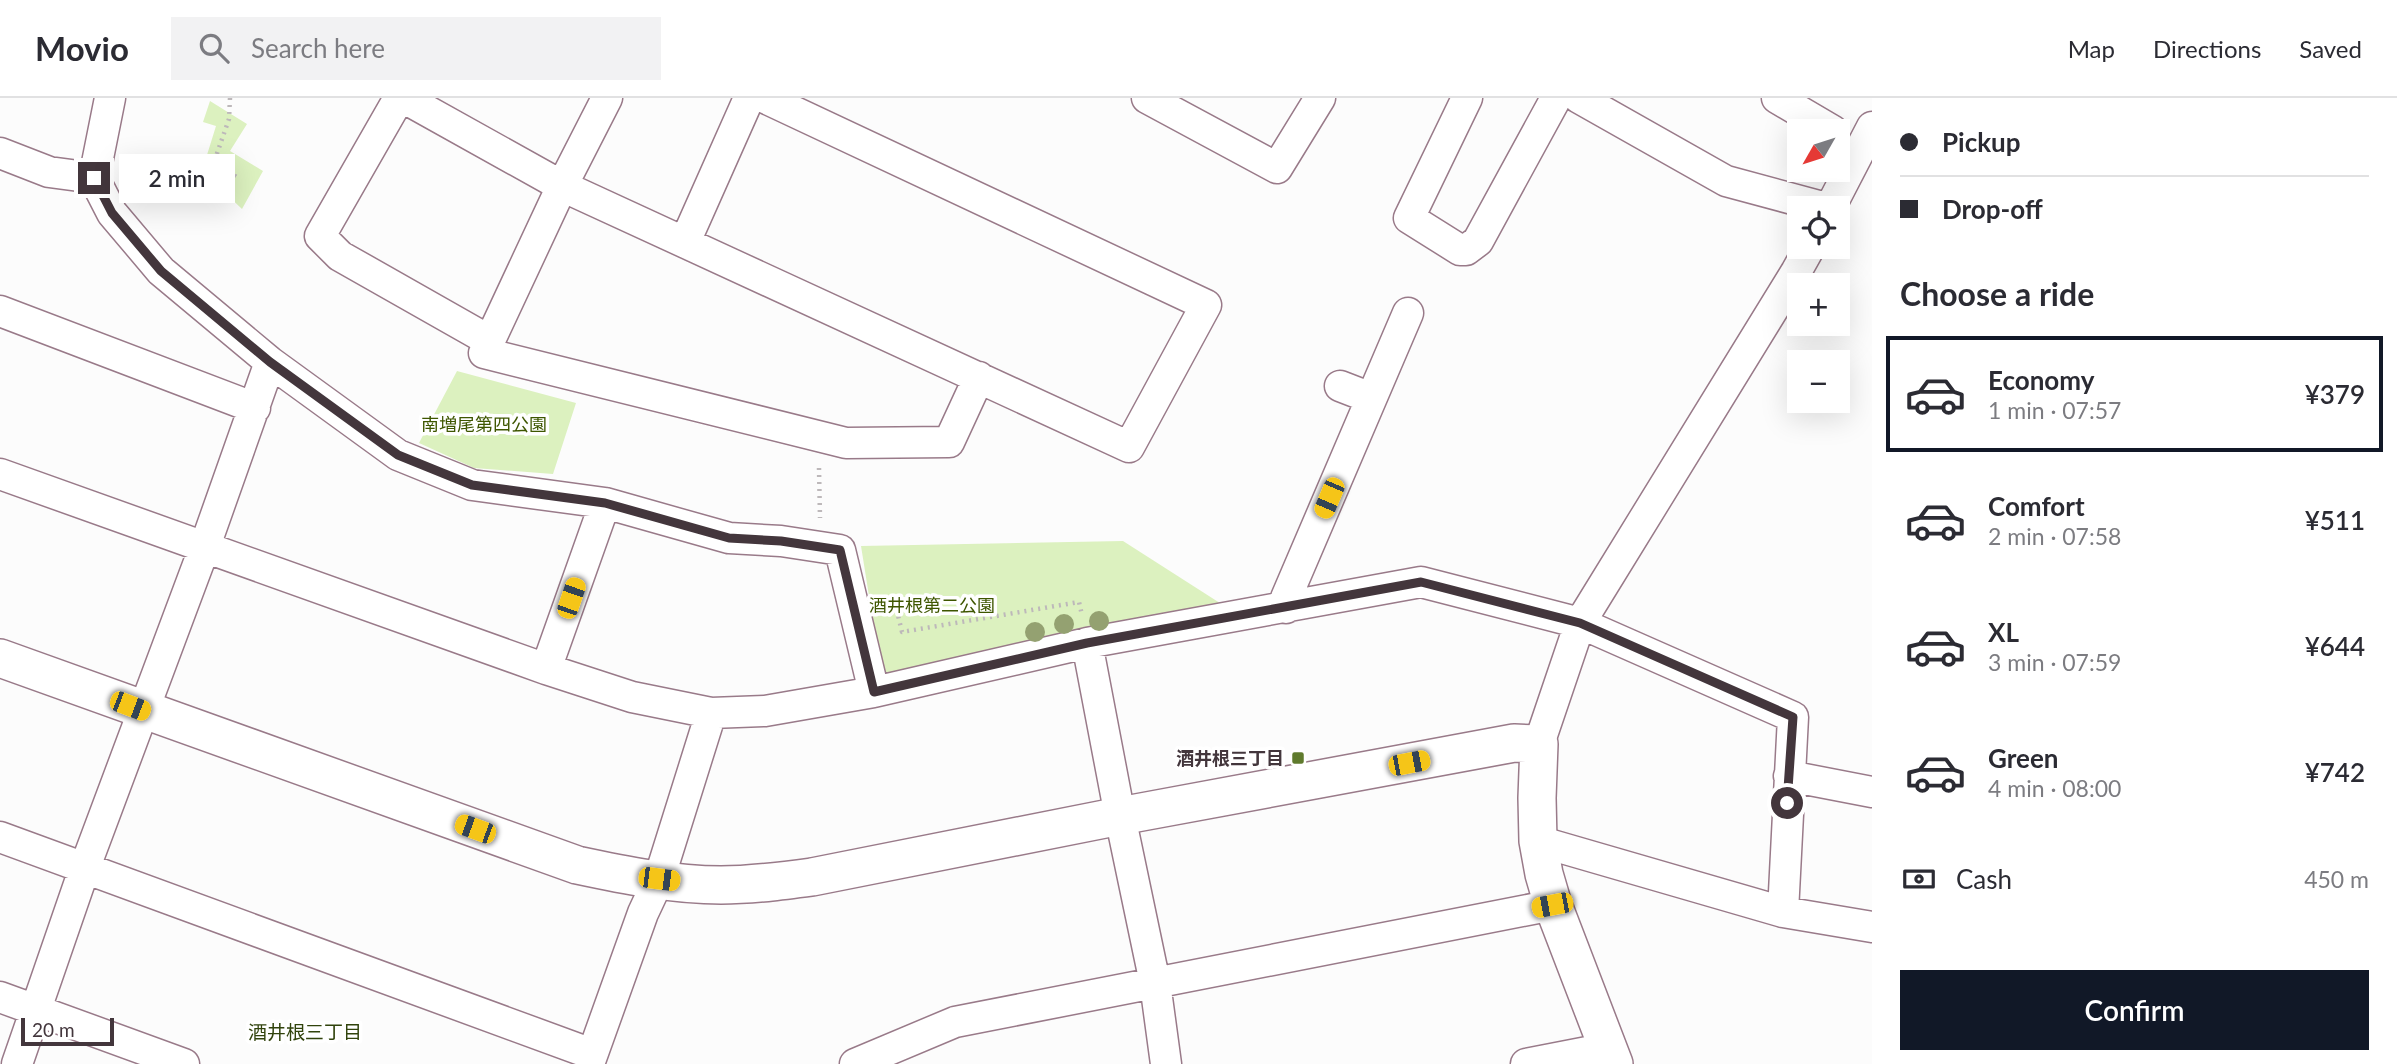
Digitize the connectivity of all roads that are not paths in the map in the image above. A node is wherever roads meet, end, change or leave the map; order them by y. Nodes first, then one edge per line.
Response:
1 (110, 98) edge
2 (399, 98) edge
3 (404, 98) edge
4 (607, 98) edge
5 (749, 98) edge
6 (765, 98) edge
7 (1147, 98) edge
8 (1320, 98) edge
9 (1468, 98) edge
10 (1556, 98) edge
11 (1579, 98) edge
12 (1777, 98) edge
13 (1851, 135) edge
14 (0, 153) edge
15 (94, 178) junction
16 (562, 186) junction
17 (1832, 196) edge
18 (1787, 197) edge
19 (685, 242) junction
20 (1803, 259) edge
21 (0, 311) edge
22 (1408, 313) dead end
23 (490, 341) junction
24 (270, 362) junction
25 (979, 377) junction
26 (1340, 386) dead end
27 (1371, 398) junction
28 (255, 408) junction
29 (0, 474) edge
30 (605, 503) junction
31 (205, 546) junction
32 (1286, 608) junction
33 (1580, 623) junction
34 (1087, 643) junction
35 (0, 658) edge
36 (546, 669) junction
37 (874, 692) junction
38 (144, 711) junction
39 (711, 713) junction
40 (1539, 744) junction
41 (1788, 776) junction
42 (1872, 792) edge
43 (1120, 816) junction
44 (0, 837) edge
45 (1538, 841) junction
46 (85, 867) junction
47 (659, 879) junction
48 (1552, 905) junction
49 (1783, 912) junction
50 (1872, 927) edge
51 (1155, 983) junction
52 (0, 997) edge
53 (37, 1010) junction
54 (1611, 1056) edge
55 (591, 1059) edge
56 (18, 1064) edge
57 (184, 1064) edge
58 (855, 1064) edge
59 (1166, 1064) edge
60 (1526, 1064) edge

1 - 15 street
2 - 23 street
3 - 16 street
4 - 16 street
5 - 19 street
6 - 25 street
7 - 8 street
9 - 10 street
11 - 18 street
12 - 13 street
13 - 17 street
14 - 15 street
15 - 24 street
16 - 19 street
16 - 23 street
19 - 25 street
20 - 33 street
21 - 28 street
22 - 27 street
23 - 25 street
24 - 28 street
24 - 30 street
26 - 27 street
27 - 32 street
28 - 31 street
29 - 31 street
30 - 36 street
30 - 37 street
31 - 36 street
31 - 38 street
32 - 33 street
32 - 34 street
33 - 40 street
33 - 41 street
34 - 37 street
34 - 43 street
35 - 38 street
36 - 39 street
37 - 39 street
38 - 46 street
38 - 47 street
39 - 47 street
40 - 43 street
40 - 45 street
41 - 42 street
41 - 49 street
43 - 47 street
43 - 51 street
44 - 46 street
45 - 48 street
45 - 49 street
46 - 53 street
46 - 55 street
47 - 55 street
48 - 51 street
48 - 54 street
49 - 50 street
51 - 58 street
51 - 59 street
52 - 53 street
53 - 56 street
53 - 57 street
54 - 60 street

